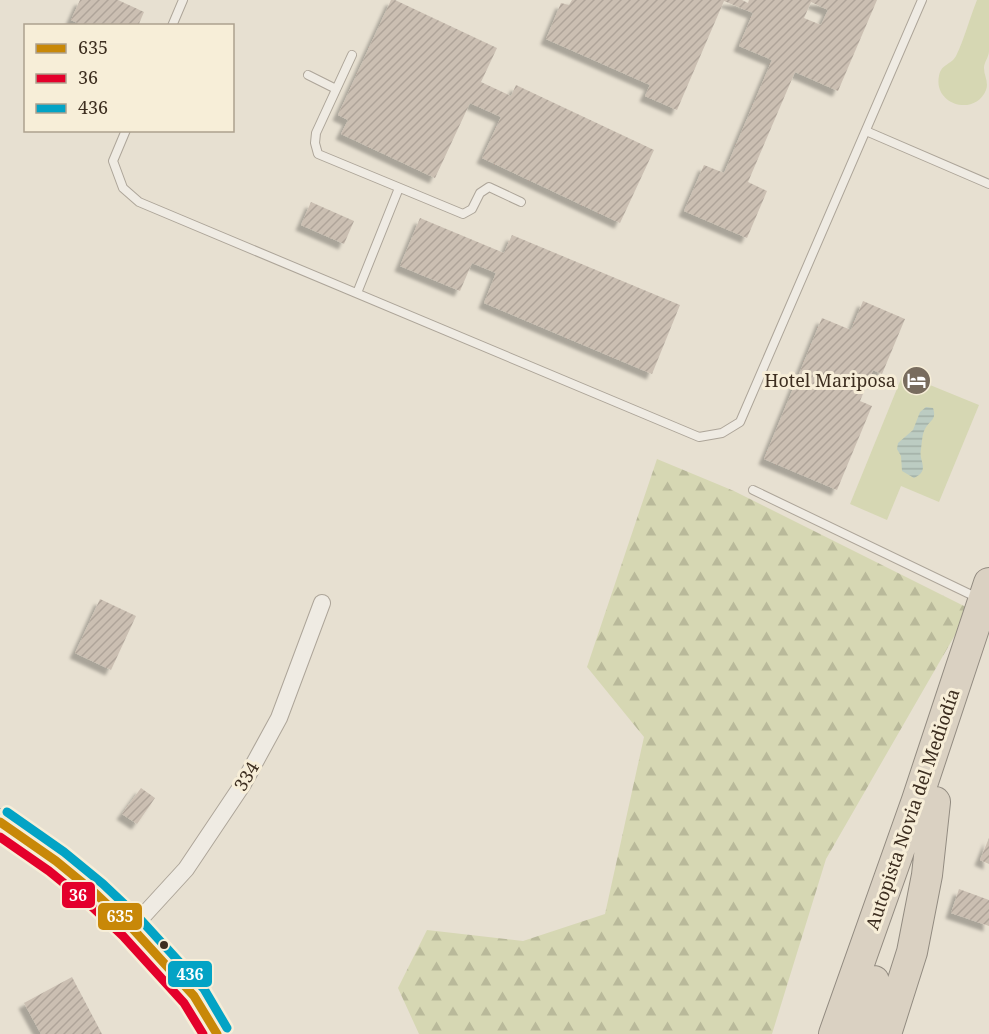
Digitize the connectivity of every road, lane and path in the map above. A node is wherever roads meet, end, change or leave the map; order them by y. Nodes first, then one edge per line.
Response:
1 (183, 0) edge
2 (922, 0) edge
3 (173, 24) edge
4 (352, 56) dead end
5 (308, 75) dead end
6 (336, 89) junction
7 (866, 131) junction
8 (125, 132) edge
9 (989, 184) edge
10 (399, 188) junction
11 (521, 202) dead end
12 (357, 293) junction
13 (753, 490) dead end
14 (986, 592) edge
15 (322, 603) dead end
16 (989, 646) edge
17 (926, 801) junction
18 (0, 822) edge
19 (883, 921) junction
20 (132, 928) junction
21 (217, 1034) edge
22 (814, 1034) edge
23 (834, 1034) edge
24 (857, 1034) edge
25 (886, 1034) edge

1 - 3 lane
2 - 7 lane
4 - 6 lane
5 - 6 lane
6 - 10 lane
7 - 9 lane
7 - 12 lane
8 - 12 lane
10 - 11 lane
10 - 12 lane
13 - 14 lane
14 - 17 highway, Autopista Novia del Mediodía
15 - 20 street, 334
16 - 17 highway, Autopista Novia del Mediodía
17 - 19 highway, Autopista Novia del Mediodía
17 - 22 highway
17 - 25 highway
18 - 20 main road
19 - 23 highway, Autopista Novia del Mediodía
19 - 24 highway, Autopista Novia del Mediodía
20 - 21 main road

